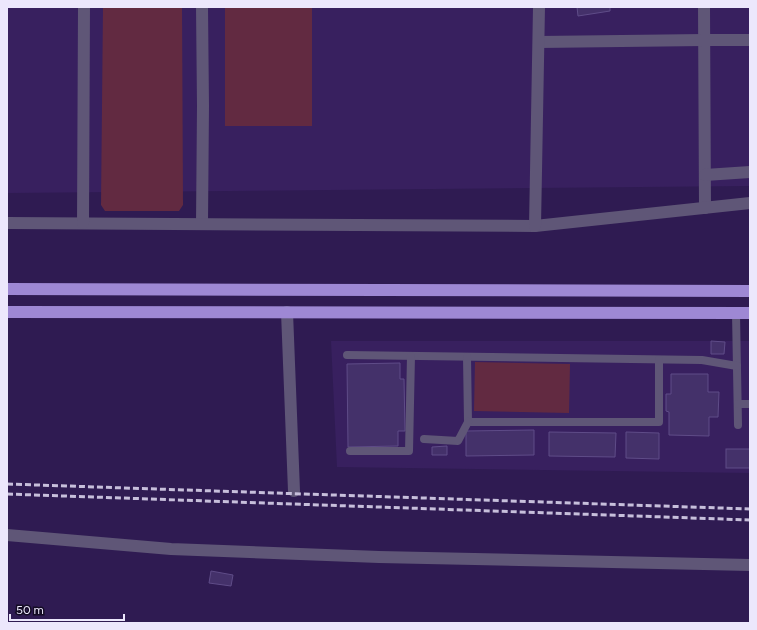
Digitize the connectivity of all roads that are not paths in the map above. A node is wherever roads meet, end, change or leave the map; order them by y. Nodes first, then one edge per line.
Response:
1 (84, 7) edge
2 (202, 7) edge
3 (539, 7) edge
4 (704, 7) edge
5 (704, 40) junction
6 (750, 40) edge
7 (539, 42) junction
8 (750, 172) edge
9 (705, 175) junction
10 (750, 192) edge
11 (750, 203) edge
12 (705, 208) junction
13 (7, 223) edge
14 (83, 223) junction
15 (202, 223) junction
16 (535, 226) junction
17 (7, 289) edge
18 (750, 291) edge
19 (7, 312) edge
20 (287, 312) junction
21 (736, 313) junction
22 (750, 313) edge
23 (347, 355) dead end
24 (411, 356) junction
25 (467, 357) junction
26 (659, 360) junction
27 (737, 366) junction
28 (738, 404) junction
29 (750, 404) edge
30 (468, 422) junction
31 (738, 425) dead end
32 (424, 439) dead end
33 (350, 451) dead end
34 (294, 491) dead end
35 (7, 535) edge
36 (750, 565) edge

1 - 14 street
2 - 15 street
3 - 7 street
4 - 5 street
5 - 6 street
5 - 7 street
5 - 9 street
7 - 16 street
8 - 9 street
9 - 12 street
10 - 11 street
11 - 12 street
12 - 16 street
13 - 14 street
14 - 15 street
15 - 16 street
17 - 18 highway
19 - 20 highway
20 - 21 highway
20 - 34 street
21 - 22 highway
21 - 27 lane
23 - 24 lane
24 - 25 lane
24 - 33 lane
25 - 26 lane
25 - 30 lane
26 - 27 lane
26 - 30 lane
27 - 28 lane
28 - 29 lane
28 - 31 lane
30 - 32 lane
35 - 36 street

